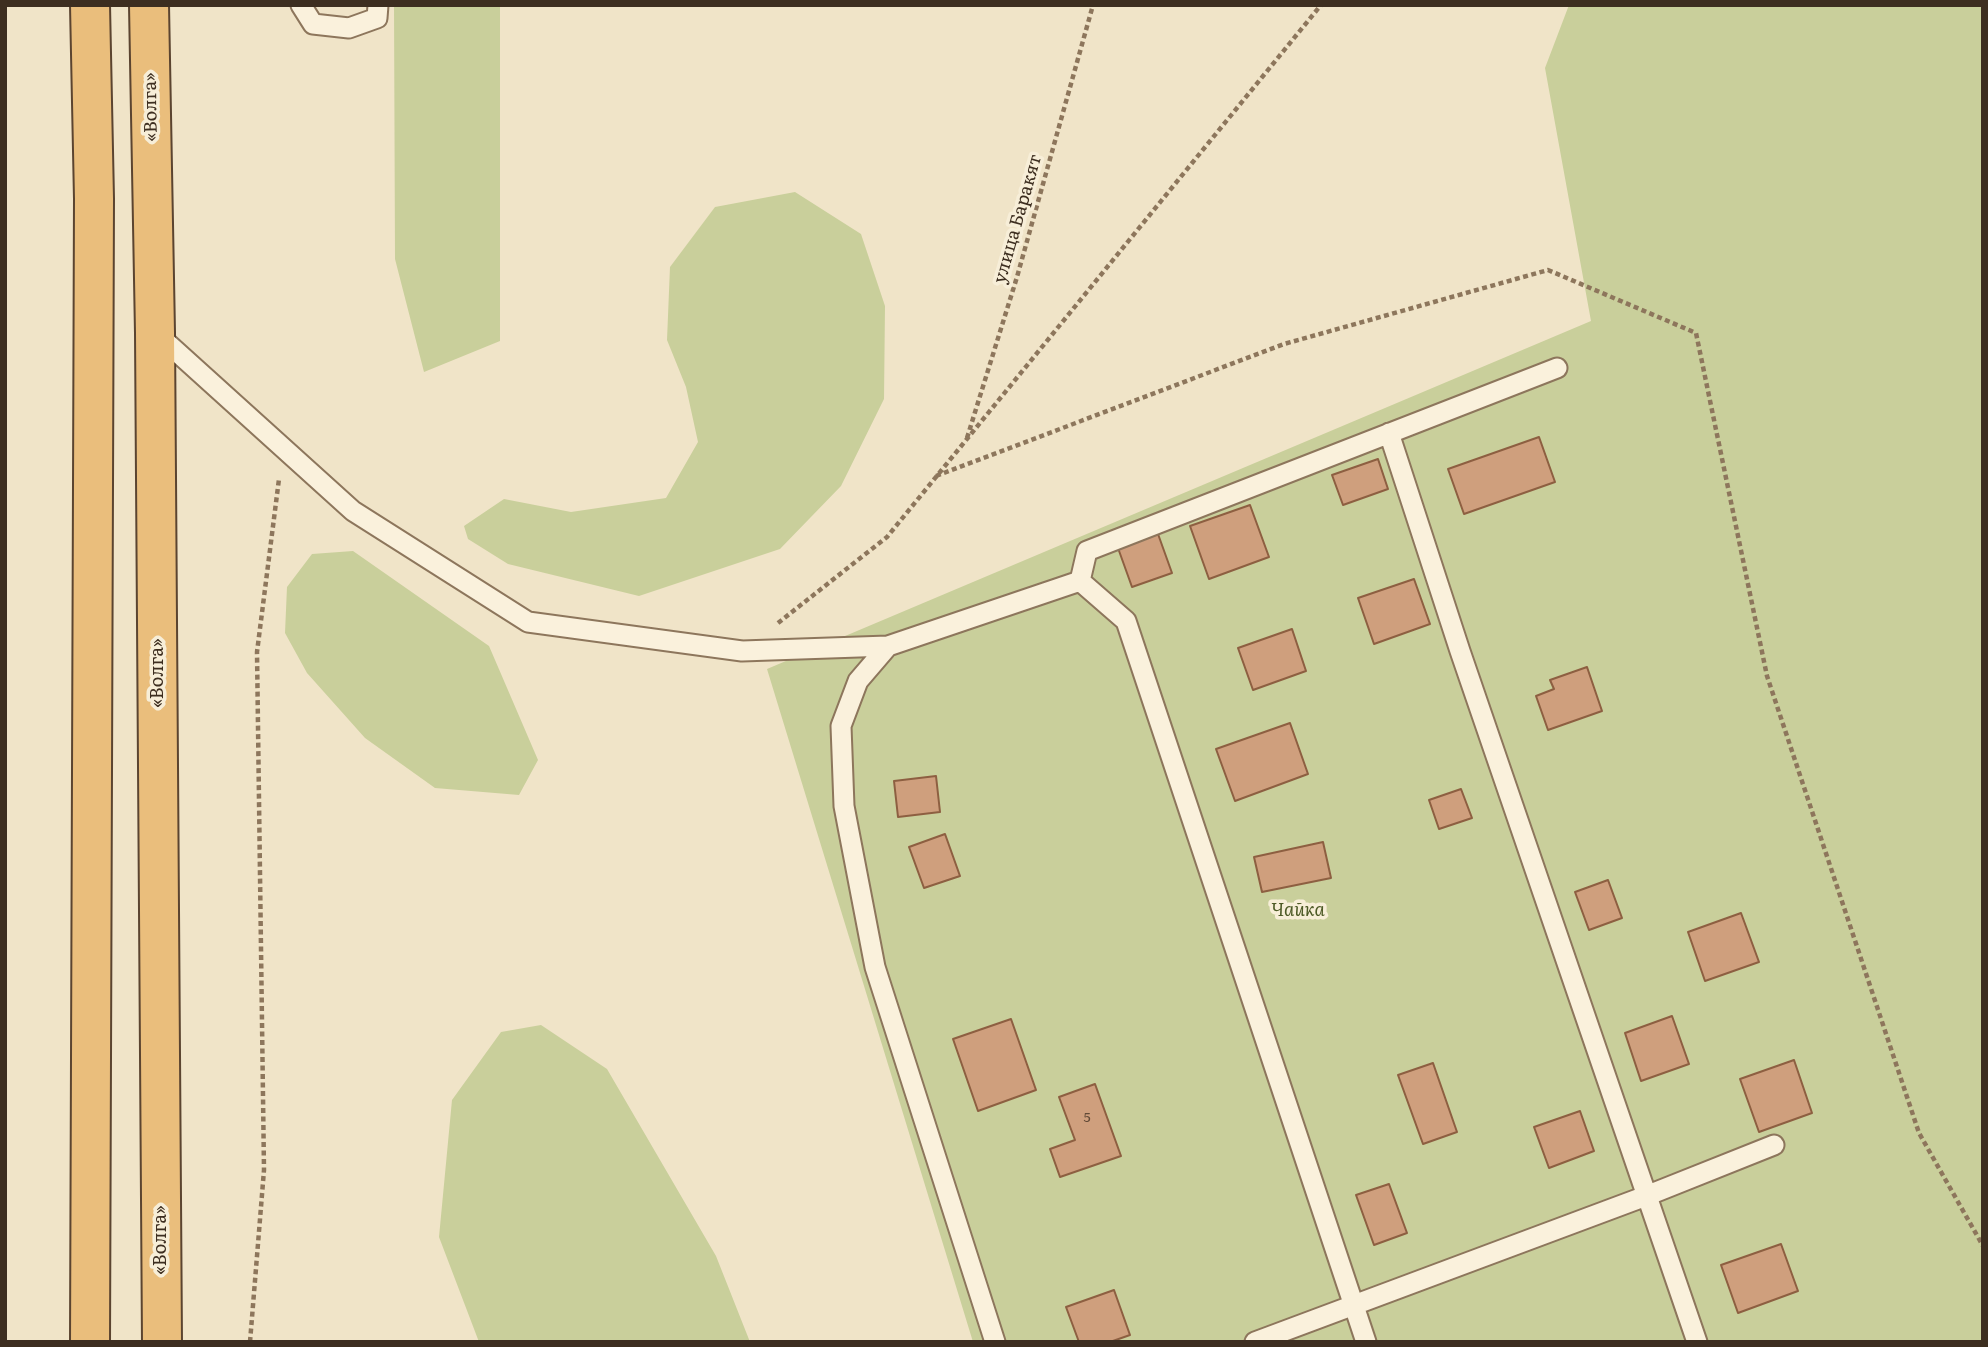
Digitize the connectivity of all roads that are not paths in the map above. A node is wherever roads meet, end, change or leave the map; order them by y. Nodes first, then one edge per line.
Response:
1 (90, 5) edge
2 (149, 5) edge
3 (301, 5) edge
4 (378, 5) edge
5 (155, 332) junction
6 (1557, 368) dead end
7 (1389, 433) junction
8 (1080, 581) junction
9 (888, 646) junction
10 (1774, 1145) dead end
11 (1646, 1196) junction
12 (1353, 1304) junction
13 (90, 1342) edge
14 (162, 1342) edge
15 (995, 1342) edge
16 (1255, 1342) edge
17 (1366, 1342) edge
18 (1697, 1342) edge

1 - 13 highway
2 - 5 highway, «Волга»
3 - 4 lane
5 - 9 lane
5 - 14 highway, «Волга»
6 - 7 lane
7 - 8 lane
7 - 11 lane
8 - 9 lane
8 - 12 lane
9 - 15 lane
10 - 11 lane
11 - 12 lane
11 - 18 lane
12 - 16 lane
12 - 17 lane

